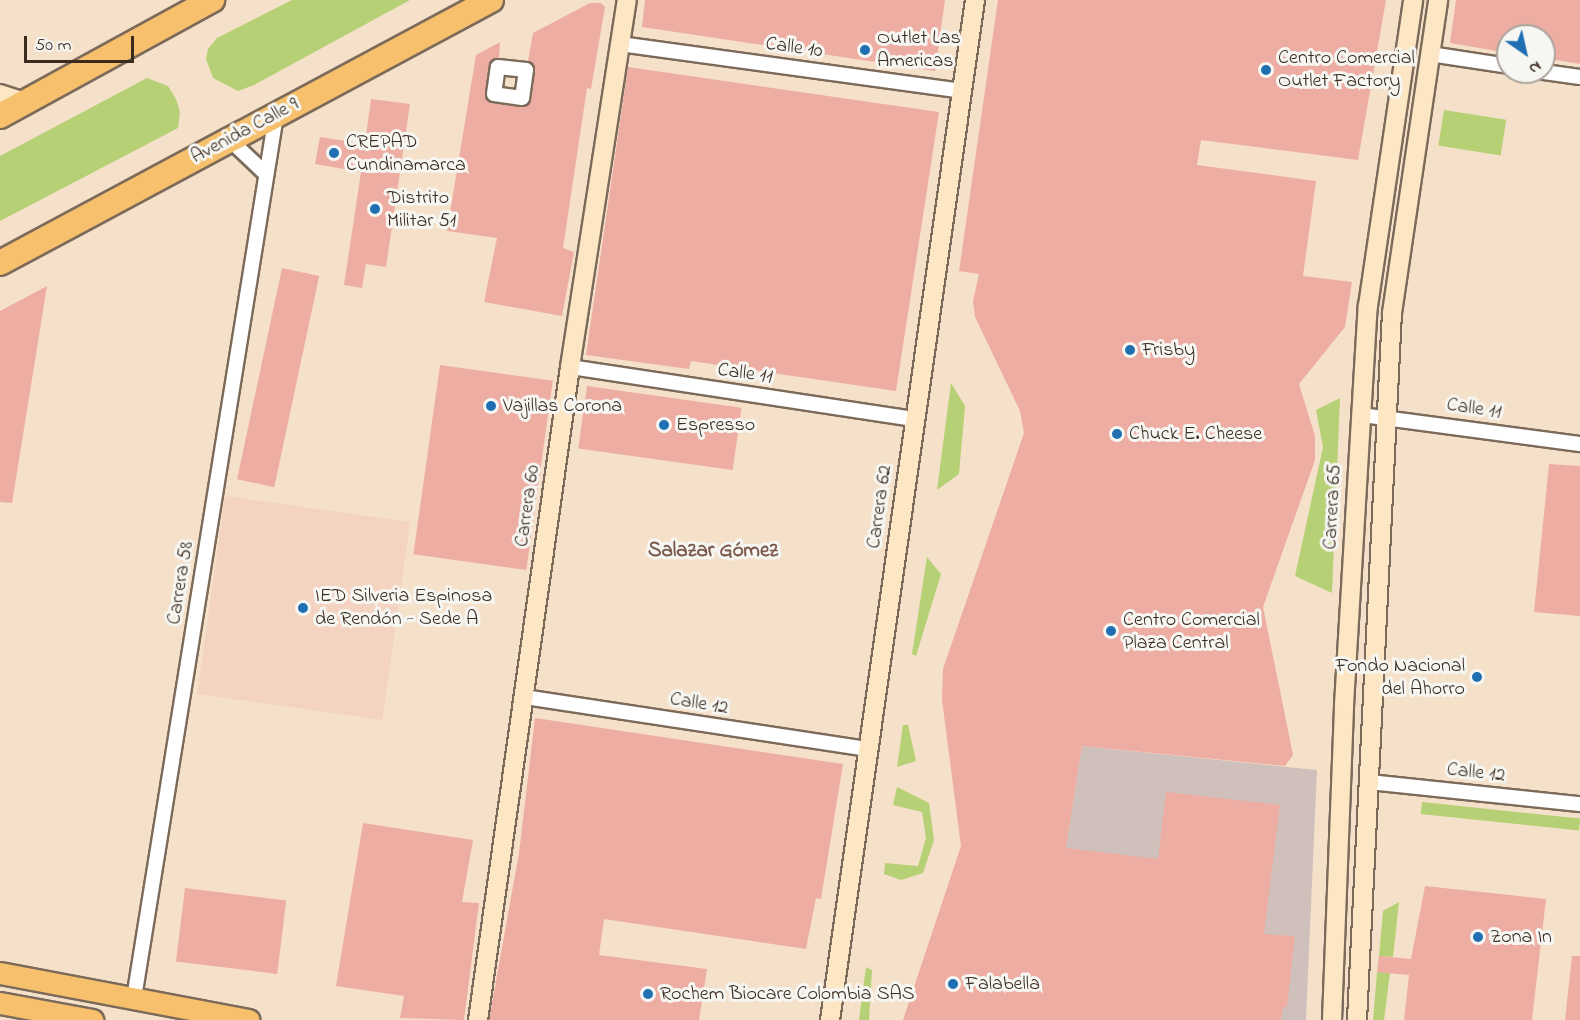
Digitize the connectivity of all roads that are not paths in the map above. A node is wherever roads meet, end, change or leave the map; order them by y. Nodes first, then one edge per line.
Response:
1 (212, 0) edge
2 (491, 0) edge
3 (627, 0) edge
4 (975, 0) edge
5 (1413, 0) edge
6 (1438, 0) edge
7 (620, 44) junction
8 (1430, 54) junction
9 (1496, 64) edge
10 (1556, 74) edge
11 (1580, 77) edge
12 (962, 91) junction
13 (0, 94) edge
14 (25, 102) junction
15 (276, 115) junction
16 (0, 116) edge
17 (230, 140) junction
18 (266, 174) junction
19 (0, 263) edge
20 (570, 367) junction
21 (1362, 415) junction
22 (1388, 417) junction
23 (915, 419) junction
24 (1580, 444) edge
25 (524, 697) junction
26 (868, 749) junction
27 (1369, 782) junction
28 (1580, 804) edge
29 (0, 973) edge
30 (134, 998) junction
31 (0, 1003) edge
32 (92, 1020) edge
33 (155, 1020) edge
34 (249, 1020) edge
35 (478, 1020) edge
36 (830, 1020) edge
37 (1332, 1020) edge
38 (1357, 1020) edge

1 - 14 highway
2 - 15 highway, Avenida Calle 9
3 - 7 street, Carrera 60
4 - 12 street, Carrera 62
5 - 21 street, Carrera 65
6 - 8 street
7 - 12 street, Calle 10
7 - 20 street, Carrera 60
8 - 9 street
8 - 22 street
10 - 11 street
12 - 23 street, Carrera 62
13 - 14 street
14 - 16 highway
15 - 17 highway, Avenida Calle 9
15 - 18 street, Carrera 58
17 - 18 street
17 - 19 highway, Avenida Calle 9
18 - 30 street, Carrera 58
20 - 23 street, Calle 11
20 - 25 street, Carrera 60
21 - 22 street, Calle 11
21 - 37 street, Carrera 65
22 - 24 street, Calle 11
22 - 27 street
23 - 26 street, Carrera 62
25 - 26 street, Calle 12
25 - 35 street, Carrera 60
26 - 36 street, Carrera 62
27 - 28 street, Calle 12
27 - 38 street
29 - 30 main road
30 - 33 main road
30 - 34 main road
31 - 32 main road

